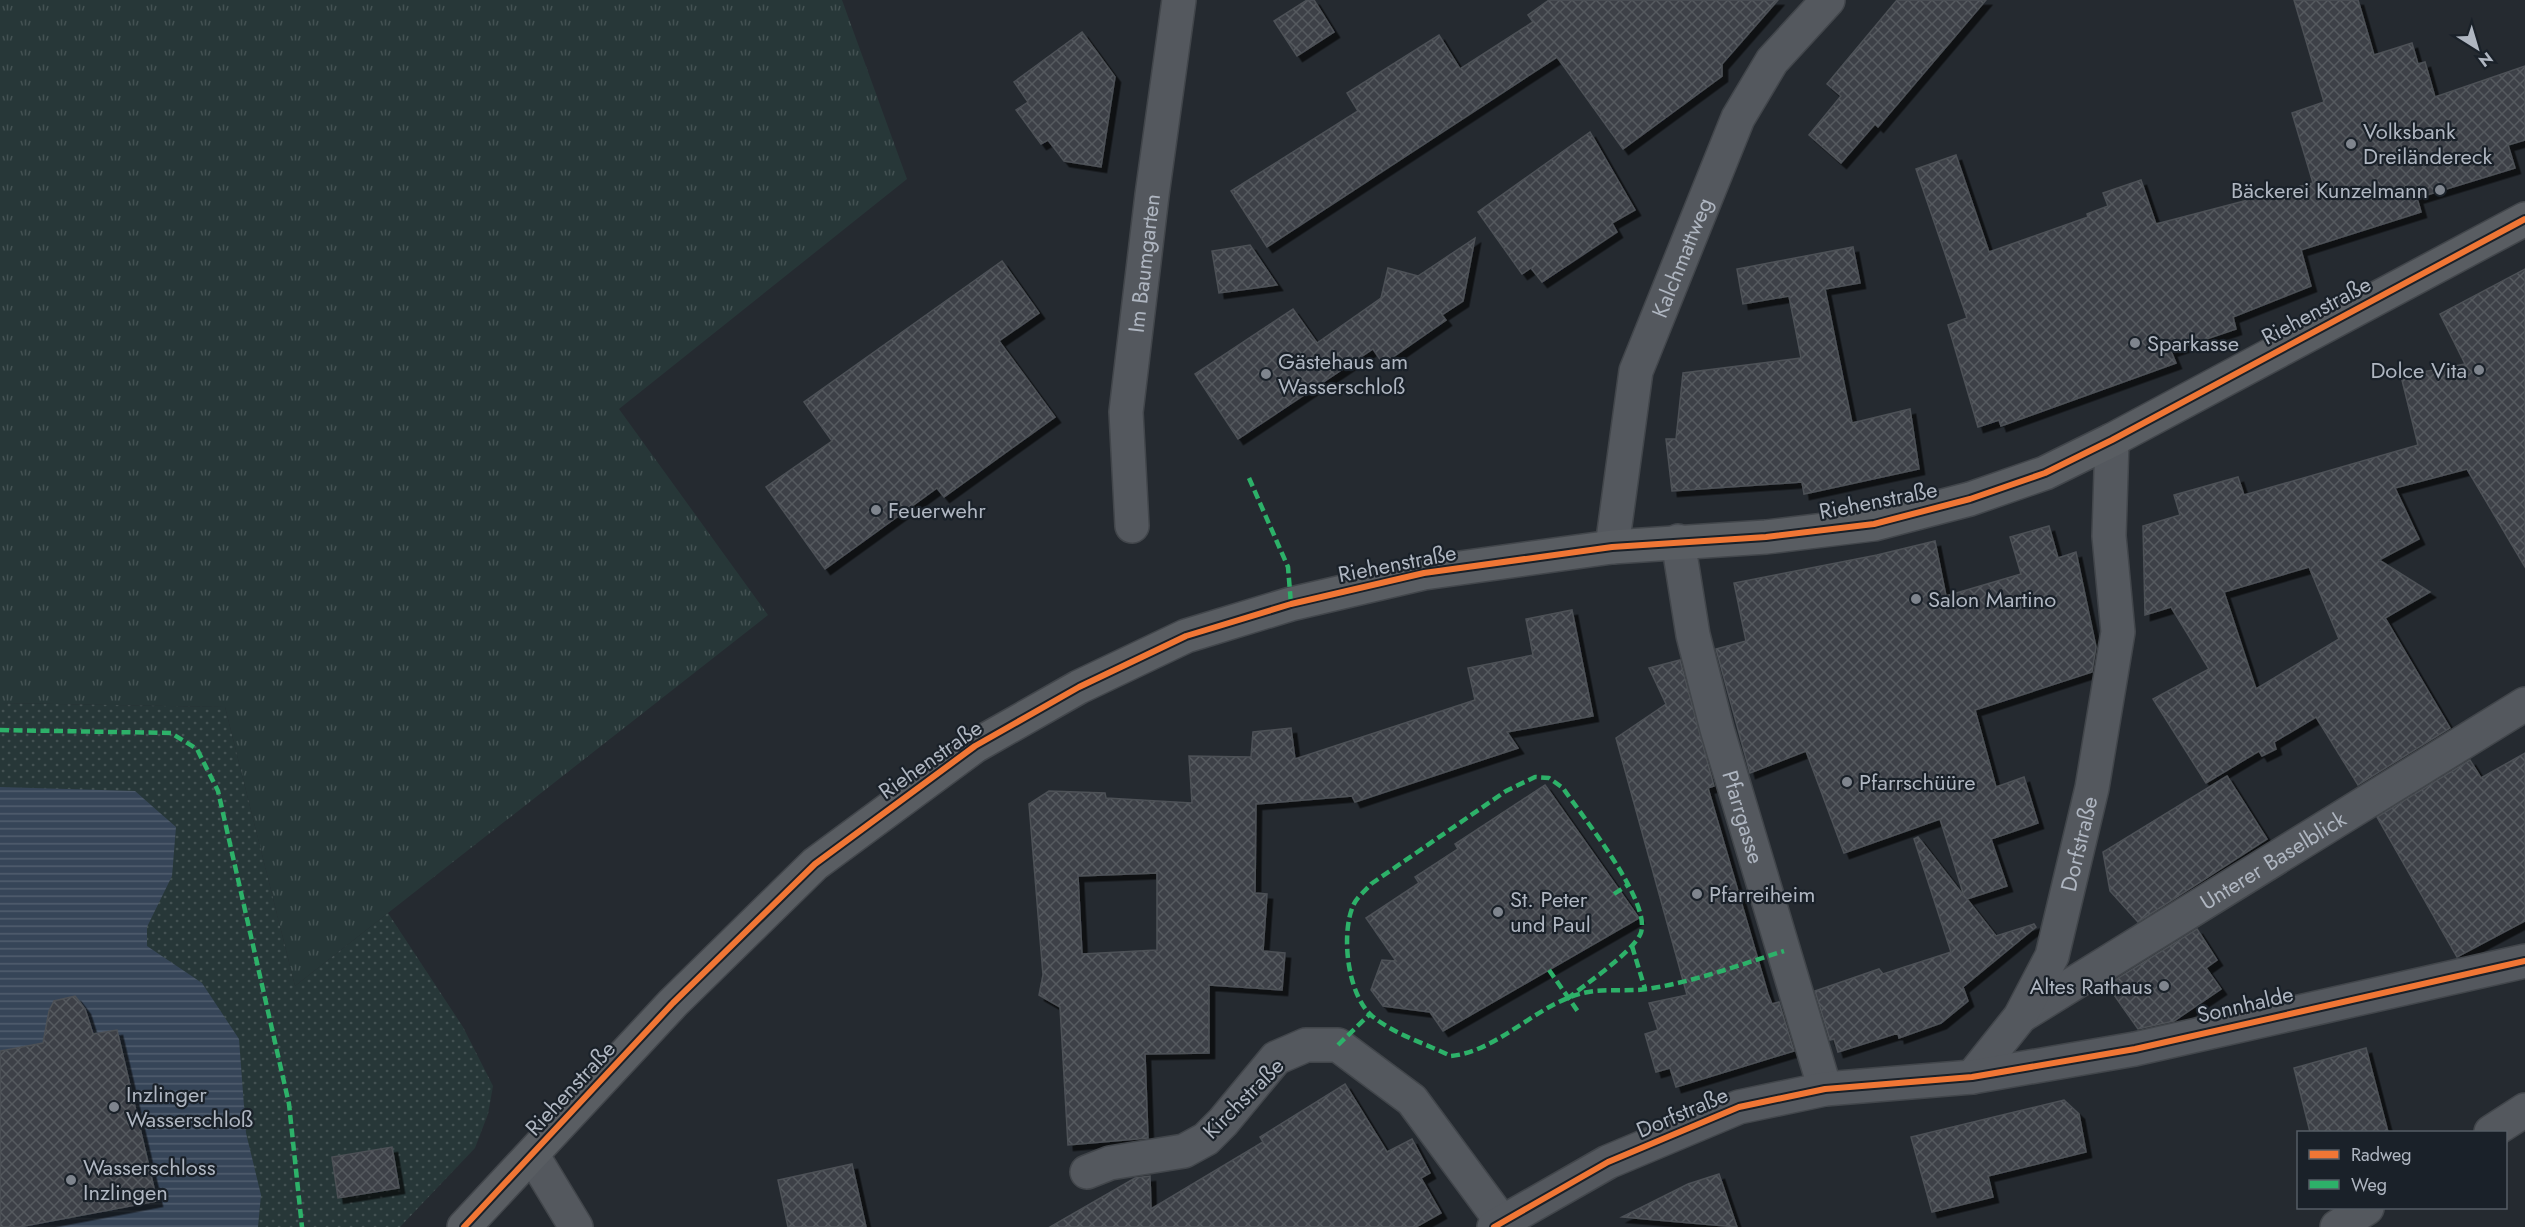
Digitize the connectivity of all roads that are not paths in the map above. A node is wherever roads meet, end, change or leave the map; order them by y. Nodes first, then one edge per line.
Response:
1 (1179, 0) edge
2 (1828, 0) edge
3 (2525, 219) edge
4 (2112, 440) junction
5 (1132, 526) dead end
6 (1678, 541) junction
7 (1612, 547) junction
8 (2525, 704) edge
9 (2525, 961) edge
10 (2020, 1017) junction
11 (1972, 1077) junction
12 (1825, 1089) junction
13 (2525, 1110) edge
14 (2493, 1131) edge
15 (533, 1155) junction
16 (1087, 1172) dead end
17 (2365, 1209) edge
18 (1498, 1225) edge
19 (464, 1227) edge
20 (576, 1227) edge
21 (2337, 1227) edge

1 - 5 street, Im Baumgarten
2 - 7 street, Kalchmattweg
3 - 4 street, Riehenstraße
4 - 6 street, Riehenstraße
4 - 10 street, Dorfstraße
6 - 7 street, Riehenstraße
6 - 12 street, Pfarrgasse
7 - 15 street, Riehenstraße
8 - 10 street, Unterer Baselblick
9 - 11 street, Sonnhalde
10 - 11 street, Dorfstraße
11 - 12 street, Dorfstraße
12 - 18 street, Dorfstraße
13 - 14 street
15 - 19 street, Riehenstraße
15 - 20 street
16 - 18 street, Kirchstraße
17 - 21 street

